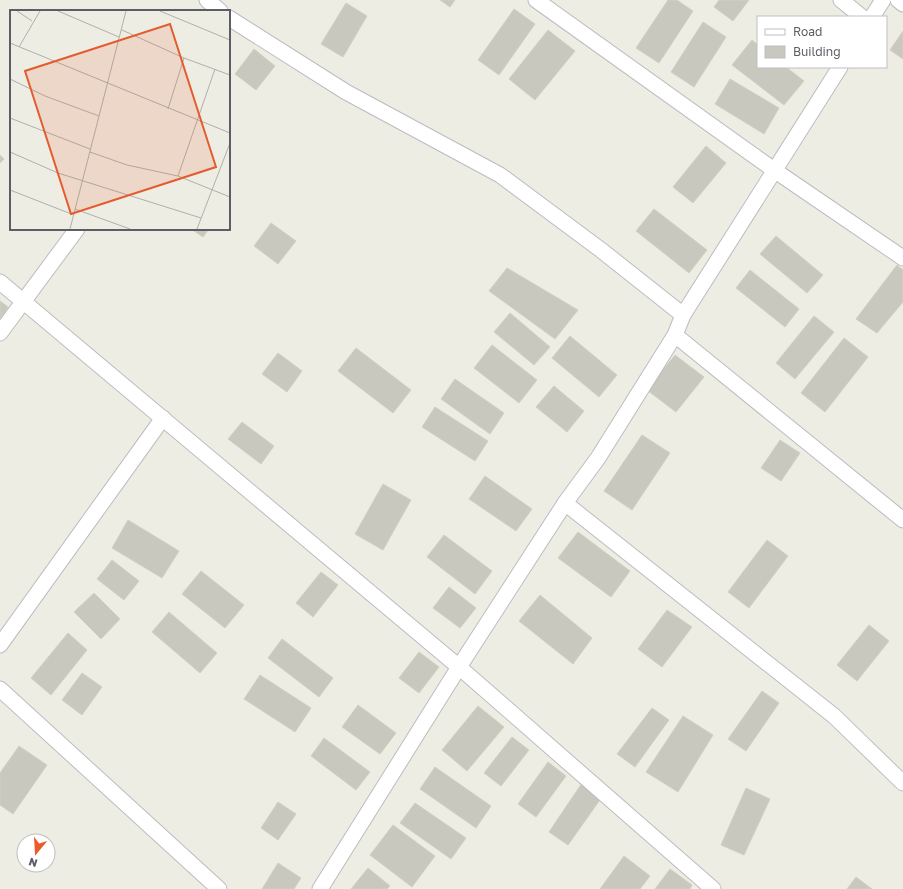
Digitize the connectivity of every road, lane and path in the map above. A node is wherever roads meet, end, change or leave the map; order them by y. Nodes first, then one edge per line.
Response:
1 (207, 0) edge
2 (536, 0) edge
3 (841, 0) edge
4 (883, 0) edge
5 (898, 0) edge
6 (903, 4) edge
7 (219, 10) edge
8 (861, 16) edge
9 (873, 16) edge
10 (230, 19) edge
11 (839, 68) edge
12 (774, 170) junction
13 (76, 230) edge
14 (903, 258) edge
15 (0, 282) edge
16 (24, 302) junction
17 (683, 315) junction
18 (0, 333) edge
19 (675, 335) junction
20 (163, 418) junction
21 (565, 504) junction
22 (903, 520) edge
23 (0, 645) edge
24 (459, 667) junction
25 (0, 689) edge
26 (903, 783) edge
27 (219, 889) edge
28 (320, 889) edge
29 (713, 889) edge

1 - 7 street
2 - 12 street
3 - 8 street
4 - 9 street
5 - 6 street
10 - 17 street
11 - 12 street
12 - 14 street
12 - 17 street
13 - 16 street
15 - 16 street
16 - 18 street
16 - 20 street
17 - 19 street
19 - 21 street
19 - 22 street
20 - 23 street
20 - 24 street
21 - 24 street
21 - 26 street
24 - 28 street
24 - 29 street
25 - 27 street

